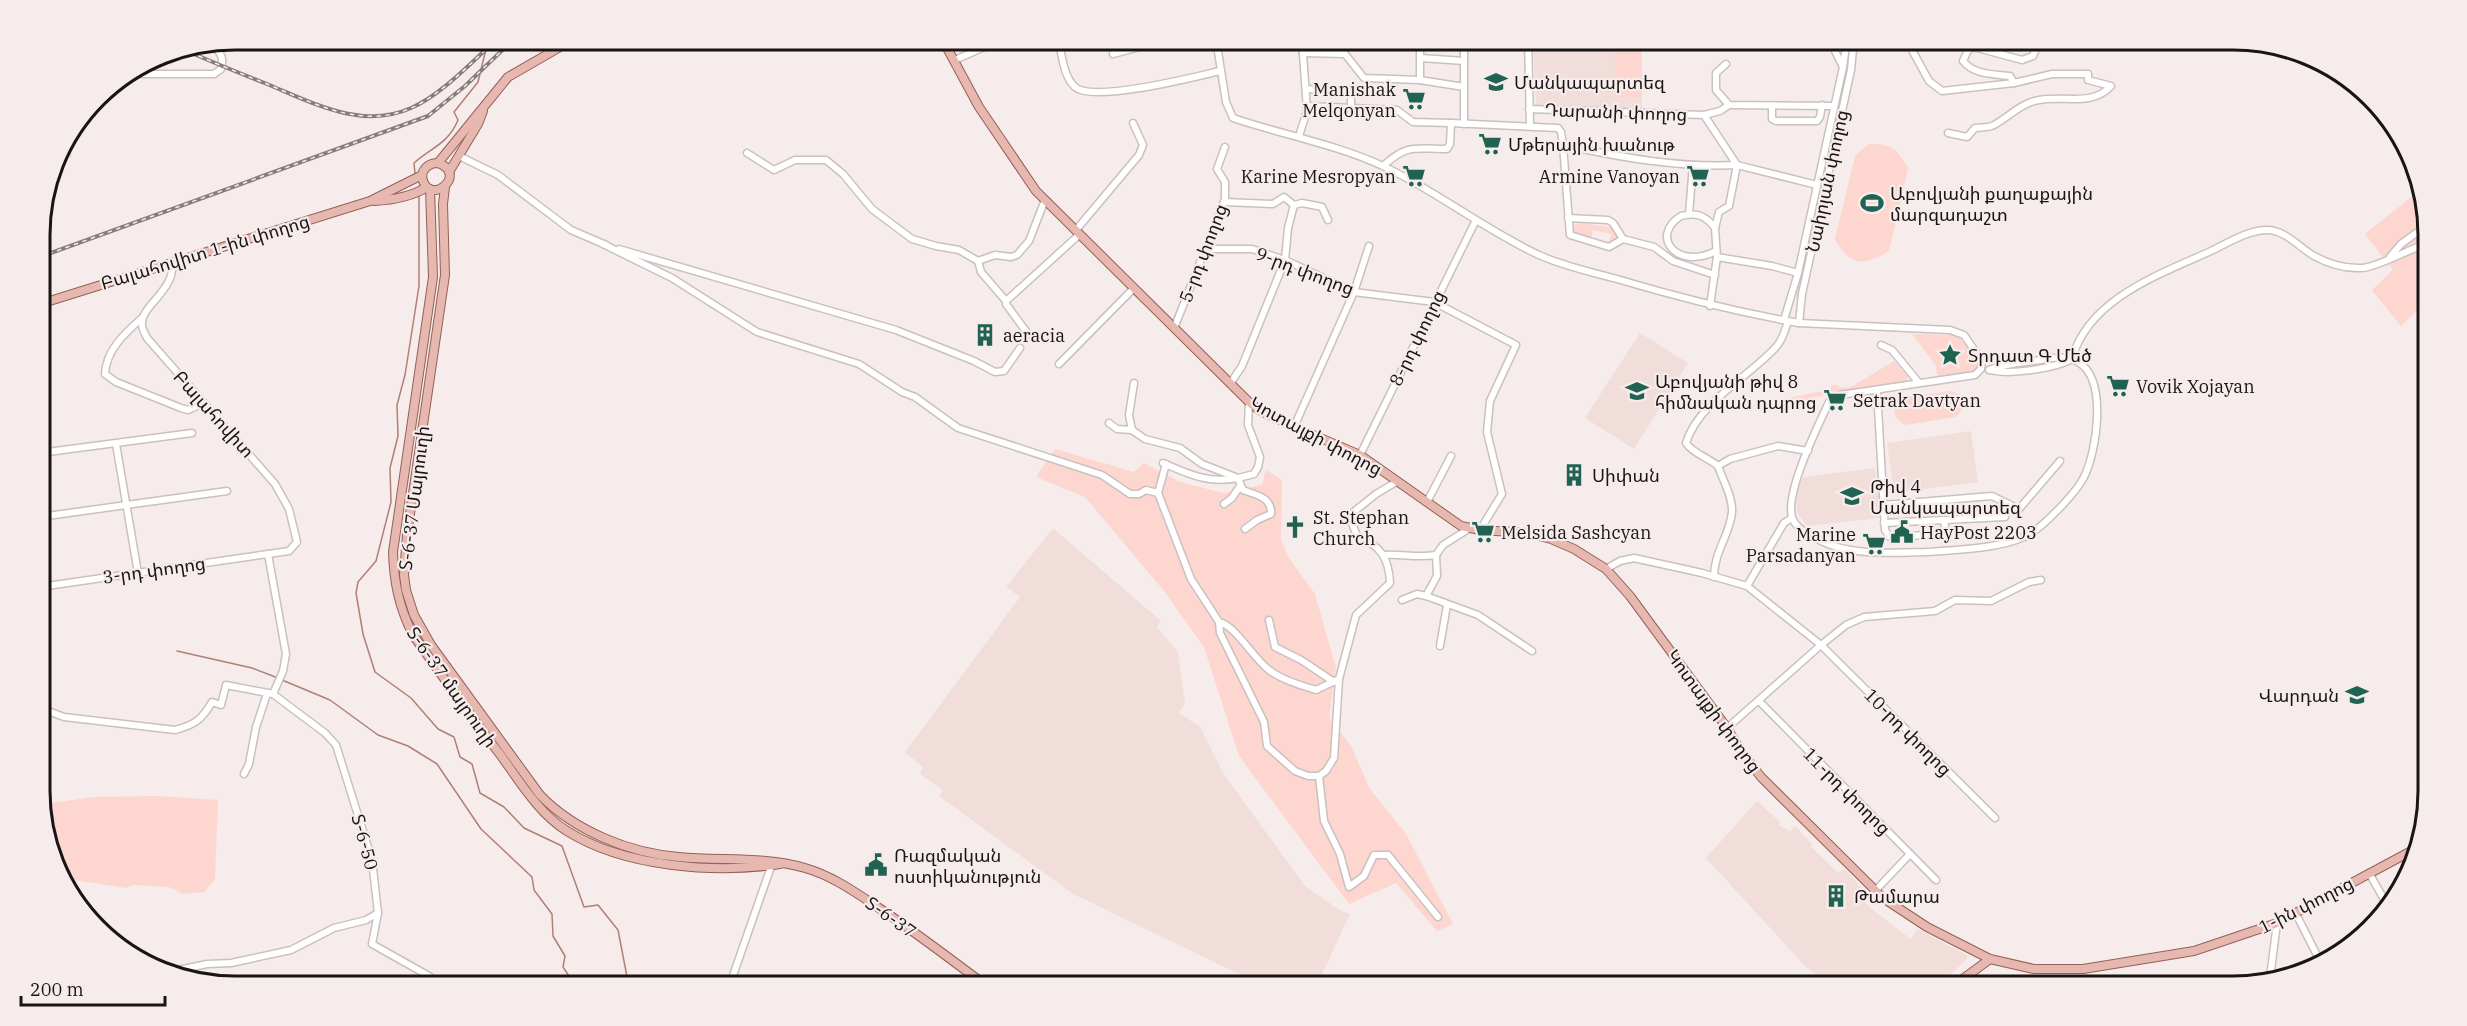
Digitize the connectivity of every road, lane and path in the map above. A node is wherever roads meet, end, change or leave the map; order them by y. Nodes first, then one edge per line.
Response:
1 (555, 50) edge
2 (949, 50) edge
3 (980, 50) edge
4 (1061, 50) edge
5 (1128, 50) edge
6 (1217, 50) edge
7 (1303, 50) edge
8 (1420, 50) edge
9 (1464, 50) edge
10 (1528, 50) edge
11 (1835, 50) edge
12 (1845, 50) edge
13 (1853, 50) edge
14 (1912, 50) edge
15 (1968, 50) edge
16 (1985, 50) edge
17 (2035, 50) edge
18 (218, 51) edge
19 (1303, 53) junction
20 (1113, 54) dead end
21 (1421, 58) junction
22 (955, 60) junction
23 (1464, 61) junction
24 (1726, 64) dead end
25 (1843, 67) junction
26 (1220, 72) junction
27 (142, 74) edge
28 (1420, 80) junction
29 (2014, 83) junction
30 (1464, 87) junction
31 (1306, 89) junction
32 (1729, 105) junction
33 (1772, 105) junction
34 (1822, 105) junction
35 (1834, 105) junction
36 (1307, 106) junction
37 (484, 107) junction
38 (1351, 108) junction
39 (1529, 109) junction
40 (1704, 114) junction
41 (1133, 123) dead end
42 (1451, 123) junction
43 (1464, 124) junction
44 (1530, 125) junction
45 (1947, 133) dead end
46 (1299, 136) junction
47 (1563, 145) junction
48 (1225, 147) dead end
49 (747, 153) dead end
50 (459, 156) junction
51 (438, 163) junction
52 (1693, 165) junction
53 (1737, 165) junction
54 (1383, 166) junction
55 (449, 172) junction
56 (422, 175) junction
57 (1817, 185) junction
58 (445, 187) junction
59 (428, 188) junction
60 (1045, 200) junction
61 (370, 201) junction
62 (1224, 202) junction
63 (1294, 205) junction
64 (1689, 214) junction
65 (1568, 218) junction
66 (1328, 220) dead end
67 (1476, 220) junction
68 (1715, 228) junction
69 (1078, 232) junction
70 (2418, 232) edge
71 (1623, 239) junction
72 (603, 244) junction
73 (1369, 246) dead end
74 (2418, 247) edge
75 (1207, 249) junction
76 (1716, 254) junction
77 (2390, 258) junction
78 (1285, 260) junction
79 (978, 261) junction
80 (172, 263) junction
81 (1798, 273) junction
82 (1715, 275) junction
83 (1134, 288) junction
84 (1354, 292) junction
85 (50, 301) edge
86 (1006, 301) junction
87 (1434, 302) junction
88 (1710, 306) junction
89 (142, 318) junction
90 (1786, 321) junction
91 (1799, 323) junction
92 (1174, 326) junction
93 (1028, 333) dead end
94 (1881, 345) dead end
95 (1020, 348) dead end
96 (2072, 359) junction
97 (1059, 364) dead end
98 (1981, 368) junction
99 (1134, 383) dead end
100 (1919, 383) junction
101 (1230, 384) junction
102 (1876, 390) junction
103 (1249, 402) junction
104 (204, 403) junction
105 (1109, 423) dead end
106 (1294, 427) junction
107 (1132, 430) junction
108 (192, 433) dead end
109 (116, 444) junction
110 (1808, 451) junction
111 (50, 452) edge
112 (1360, 455) junction
113 (1451, 456) dead end
114 (2060, 461) dead end
115 (1718, 466) junction
116 (1238, 478) junction
117 (1398, 481) junction
118 (1240, 486) junction
119 (227, 491) dead end
120 (1158, 493) junction
121 (1427, 502) junction
122 (1224, 504) dead end
123 (127, 505) junction
124 (1883, 505) junction
125 (50, 516) edge
126 (2005, 517) dead end
127 (1792, 518) junction
128 (1944, 520) junction
129 (1884, 523) junction
130 (1470, 528) junction
131 (1245, 529) dead end
132 (1479, 530) junction
133 (396, 533) junction
134 (407, 534) junction
135 (268, 554) junction
136 (1385, 555) junction
137 (1436, 555) junction
138 (1606, 568) junction
139 (138, 573) junction
140 (1714, 577) junction
141 (2041, 580) dead end
142 (50, 586) edge
143 (1747, 586) junction
144 (1426, 596) junction
145 (1402, 600) dead end
146 (1447, 605) junction
147 (1269, 620) dead end
148 (1219, 622) junction
149 (1821, 645) junction
150 (1440, 646) dead end
151 (1532, 651) dead end
152 (1336, 681) junction
153 (272, 693) junction
154 (1758, 701) junction
155 (50, 712) edge
156 (1727, 728) junction
157 (502, 750) junction
158 (244, 774) dead end
159 (1318, 776) junction
160 (1995, 818) dead end
161 (2407, 853) edge
162 (1910, 854) junction
163 (772, 863) junction
164 (786, 864) joint
165 (2369, 873) junction
166 (1936, 880) dead end
167 (1875, 891) junction
168 (2383, 898) edge
169 (2295, 912) junction
170 (378, 913) junction
171 (1438, 917) dead end
172 (2277, 923) junction
173 (2317, 956) edge
174 (1990, 959) junction
175 (183, 969) edge
176 (2271, 972) edge
177 (429, 976) edge
178 (733, 976) edge
179 (973, 976) edge
180 (1967, 976) edge

1 - 37 main road
2 - 22 main road, Կոտայքի փողոց
3 - 22 street
4 - 26 street
5 - 20 street
6 - 26 street
7 - 19 street
8 - 21 street
9 - 23 street
10 - 39 street
11 - 25 street
12 - 25 street, Նաիրյան փողոց
13 - 91 street, Նաիրյան փողոց
14 - 29 street
15 - 29 street
16 - 17 street
18 - 27 street
19 - 28 street
19 - 31 street
21 - 23 street
21 - 28 street
22 - 60 main road, Կոտայքի փողոց
23 - 30 street
24 - 32 street
25 - 35 street, Նաիրյան փողոց
26 - 46 street
28 - 30 street
29 - 45 street
30 - 43 street
31 - 36 street
31 - 38 street
32 - 33 street
32 - 40 street
33 - 34 street
33 - 34 street
34 - 35 street
35 - 57 street, Նաիրյան փողոց
36 - 38 street
36 - 46 street
37 - 50 main road
37 - 51 main road
38 - 42 street
39 - 40 street, Դարանի փողոց
39 - 44 street
40 - 53 street, Դարանի փողոց
41 - 69 street
42 - 43 street
42 - 54 street
43 - 44 street
44 - 47 street
46 - 54 street
47 - 52 street
47 - 65 street
48 - 62 street, 5-րդ փողոց
49 - 79 street
50 - 55 main road
50 - 72 street
51 - 55 main road
51 - 56 main road
52 - 53 street
52 - 64 street
53 - 57 street
53 - 68 street
54 - 67 street
55 - 58 main road
56 - 59 main road
56 - 61 main road
57 - 81 street, Նաիրյան փողոց
58 - 59 main road
58 - 134 main road, Տ-6-37 Մայրուղի / Տ-6-37
59 - 61 main road
59 - 133 main road, Տ-6-37 մայրուղի / Տ-6-37
60 - 69 main road, Կոտայքի փողոց
60 - 79 street
61 - 80 main road, Բալահովիտ 1-ին փողոց
62 - 63 street
62 - 75 street, 5-րդ փողոց
63 - 66 street
63 - 78 street
64 - 68 street
64 - 76 street
65 - 71 street
65 - 71 street
67 - 87 street, 8-րդ փողոց
67 - 88 street
68 - 76 street
69 - 83 main road, Կոտայքի փողոց
69 - 86 street
70 - 77 street
71 - 82 street
72 - 95 street
72 - 120 street
73 - 84 street
74 - 77 street
75 - 78 street, 9-րդ փողոց
75 - 92 street, 5-րդ փողոց
76 - 81 street
76 - 82 street
77 - 96 street
78 - 84 street, 9-րդ փողոց
78 - 101 street
79 - 86 street
80 - 85 main road, Բալահովիտ 1-ին փողոց
80 - 89 street
81 - 90 street, Նաիրյան փողոց
82 - 88 street
83 - 92 main road, Կոտայքի փողոց
83 - 97 street
84 - 87 street, 9-րդ փողոց
84 - 106 street
86 - 93 street
87 - 112 street, 8-րդ փողոց
87 - 132 street, 9-րդ փողոց
88 - 90 street
89 - 104 street, Բալահովիտ
89 - 104 street
90 - 91 street
90 - 115 street, Նաիրյան փողոց
91 - 98 street
92 - 101 main road, Կոտայքի փողոց
94 - 100 street
96 - 98 street
96 - 127 street
98 - 100 street
99 - 107 street
100 - 102 street
101 - 103 main road, Կոտայքի փողոց
102 - 110 street
102 - 124 street
103 - 106 main road, Կոտայքի փողոց
103 - 116 street
104 - 135 street, Բալահովիտ
105 - 107 street
106 - 112 main road, Կոտայքի փողոց
107 - 116 street
108 - 109 street
109 - 111 street
109 - 123 street
110 - 115 street
110 - 127 street
112 - 117 main road, Կոտայքի փողոց
113 - 121 street
114 - 124 street
115 - 140 street
116 - 118 street
116 - 120 street
117 - 121 main road, Կոտայքի փողոց
117 - 136 street
118 - 122 street
118 - 131 street
119 - 123 street
120 - 148 street
121 - 130 main road, Կոտայքի փողոց
123 - 125 street
123 - 139 street
124 - 129 street
126 - 128 street
127 - 143 street
128 - 129 street
128 - 129 street
130 - 132 main road, Կոտայքի փողոց
130 - 137 street
132 - 138 main road, Կոտայքի փողոց
133 - 134 main road
133 - 157 main road, Տ-6-37 մայրուղի / Տ-6-37
134 - 157 main road, Տ-6-37 Մայրուղի / Տ-6-37
135 - 139 street, 3-րդ փողոց
135 - 153 street
136 - 137 street
136 - 152 street
137 - 144 street
138 - 140 street
138 - 156 main road, Կոտայքի փողոց
139 - 142 street, 3-րդ փողոց
140 - 143 street
141 - 149 street
143 - 149 street, 10-րդ փողոց
144 - 145 street
144 - 146 street
146 - 150 street
146 - 151 street
147 - 152 street
148 - 152 street
148 - 159 street
149 - 154 street
149 - 160 street, 10-րդ փողոց
152 - 159 street
153 - 155 street
153 - 158 street
153 - 170 street, Տ-6-50 / Տ-6-50
154 - 156 street
154 - 162 street, 11-րդ փողոց
156 - 167 main road, Կոտայքի փողոց
157 - 163 main road, Տ-6-37 մայրուղի / Տ-6-37
159 - 171 street
161 - 165 main road, 1-ին փողոց
162 - 166 street, 11-րդ փողոց
162 - 167 street
163 - 164 main road, Տ-6-37 մայրուղի / Տ-6-37
163 - 178 street
164 - 179 main road, Տ-6-37 / Տ-6-37
165 - 168 street
165 - 169 main road, 1-ին փողոց
167 - 174 main road, Կոտայքի փողոց
169 - 172 main road, 1-ին փողոց
169 - 173 street
170 - 175 street
170 - 177 street, Տ-6-50 / Տ-6-50
172 - 174 main road, 1-ին փողոց
172 - 176 street
174 - 180 main road

